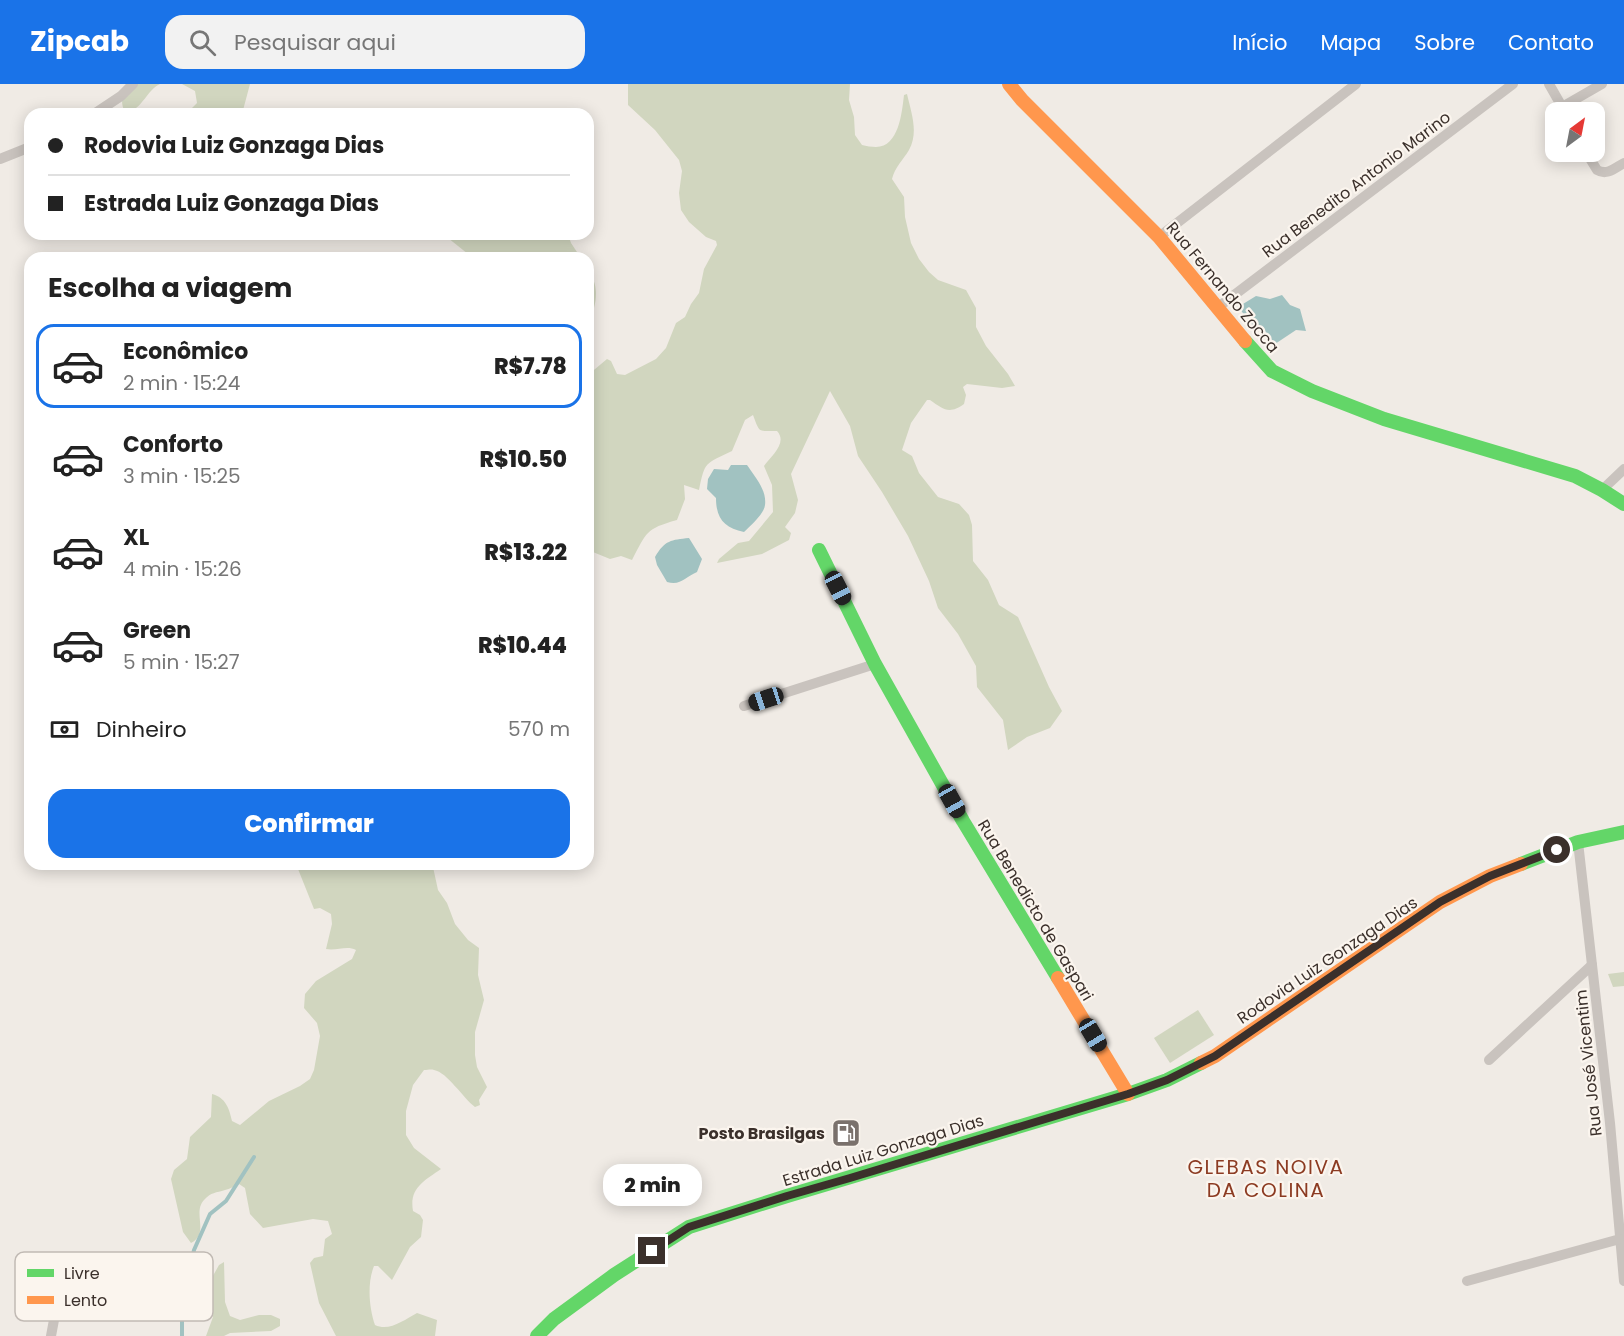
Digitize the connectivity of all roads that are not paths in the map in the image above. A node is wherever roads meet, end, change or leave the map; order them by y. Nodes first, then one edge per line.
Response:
1 (133, 84) edge
2 (1009, 84) edge
3 (1356, 84) edge
4 (1513, 84) edge
5 (1549, 84) edge
6 (1602, 84) edge
7 (1559, 102) edge
8 (1575, 102) edge
9 (103, 108) edge
10 (24, 149) edge
11 (0, 159) edge
12 (1593, 162) edge
13 (1624, 163) edge
14 (1159, 237) junction
15 (1217, 308) junction
16 (1624, 470) edge
17 (1602, 490) junction
18 (1624, 504) edge
19 (819, 550) dead end
20 (875, 663) junction
21 (744, 706) dead end
22 (1624, 832) edge
23 (1578, 842) junction
24 (1592, 965) junction
25 (1489, 1060) dead end
26 (1128, 1094) junction
27 (1620, 1239) junction
28 (1467, 1281) dead end
29 (1624, 1281) edge
30 (54, 1321) edge
31 (51, 1336) edge
32 (537, 1336) edge

1 - 9 street
2 - 14 street, Rua Fernando Zocca
3 - 14 street
4 - 15 street, Rua Benedito Antonio Marino
5 - 7 street
6 - 8 street
10 - 11 street
12 - 13 street
14 - 15 street, Rua Fernando Zocca
15 - 17 street, Rua Fernando Zocca
16 - 17 street
17 - 18 street, Rua Fernando Zocca
19 - 20 street, Rua Benedicto de Gaspari
20 - 21 street
20 - 26 street, Rua Benedicto de Gaspari
22 - 23 street, Rodovia Luiz Gonzaga Dias
23 - 24 street, Rua José Vicentim
23 - 26 street, Rodovia Luiz Gonzaga Dias
24 - 25 street
24 - 27 street, Rua José Vicentim
26 - 32 street, Estrada Luiz Gonzaga Dias
27 - 28 street
27 - 29 street, Rua José Vicentim
30 - 31 street

